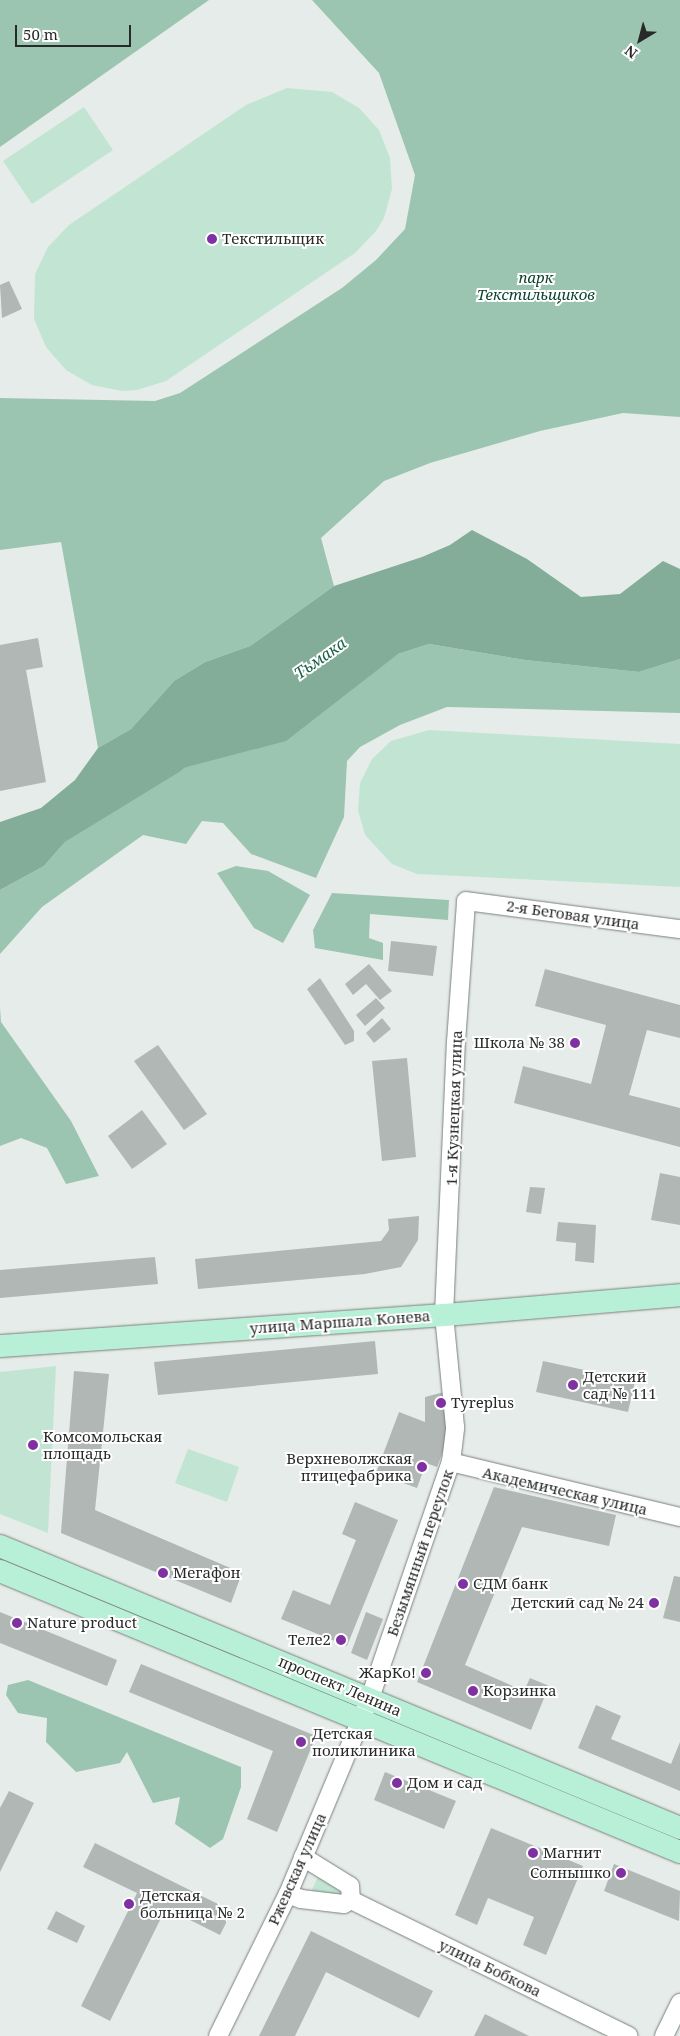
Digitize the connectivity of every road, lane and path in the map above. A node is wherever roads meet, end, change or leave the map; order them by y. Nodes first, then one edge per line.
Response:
1 (466, 900) joint
2 (680, 929) edge
3 (680, 1295) edge
4 (444, 1315) junction
5 (0, 1346) edge
6 (451, 1462) junction
7 (680, 1517) edge
8 (0, 1546) edge
9 (0, 1570) edge
10 (370, 1698) junction
11 (360, 1721) junction
12 (680, 1828) edge
13 (680, 1852) edge
14 (303, 1857) junction
15 (288, 1894) junction
16 (351, 1900) junction
17 (680, 2003) edge
18 (218, 2036) edge
19 (628, 2036) edge
20 (664, 2036) edge

1 - 2 street, 2-я Беговая улица
1 - 4 street, 1-я Кузнецкая улица
3 - 4 main road, улица Маршала Конева
4 - 5 main road, улица Маршала Конева
4 - 6 street, Безымянный переулок
6 - 7 street, Академическая улица
6 - 10 street, Безымянный переулок
8 - 10 main road, проспект Ленина
9 - 11 main road, проспект Ленина
10 - 11 street, Ржевская улица
10 - 12 main road, проспект Ленина
11 - 13 main road, проспект Ленина
11 - 14 street, Ржевская улица
14 - 15 street, Ржевская улица
14 - 16 street
15 - 16 street
15 - 18 street, Ржевская улица
16 - 19 street, улица Бобкова
17 - 20 street

